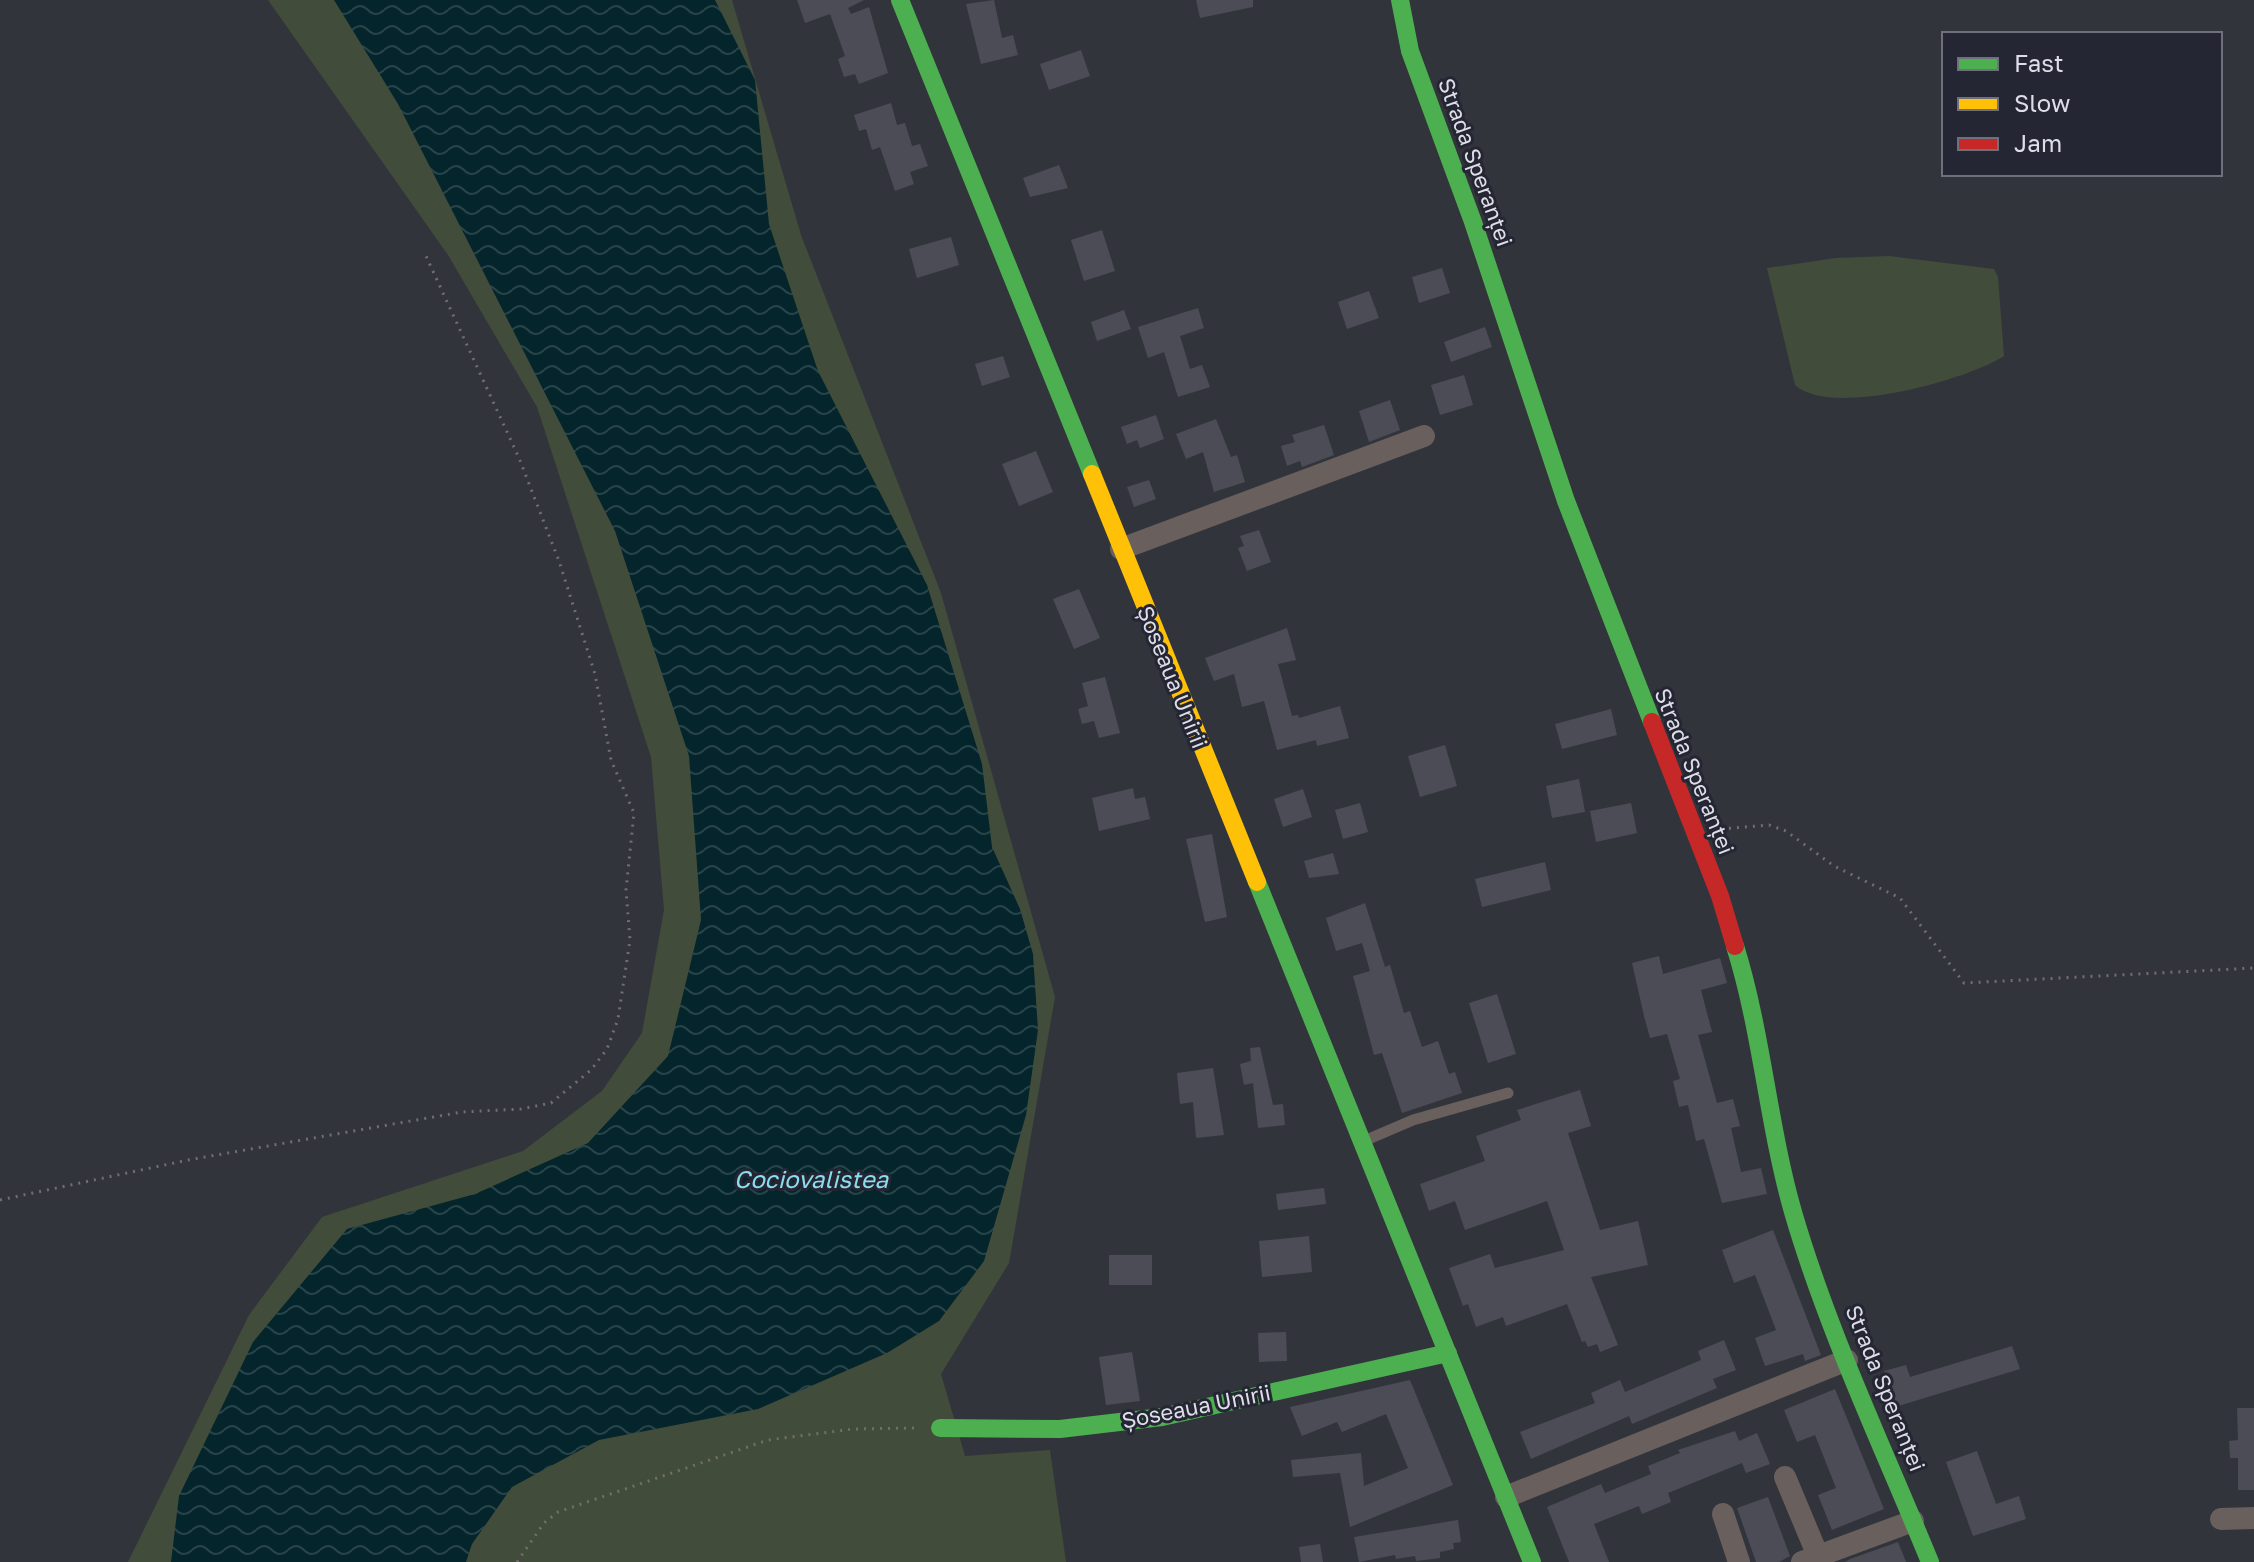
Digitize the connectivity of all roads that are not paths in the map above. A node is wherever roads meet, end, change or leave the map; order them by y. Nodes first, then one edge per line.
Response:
1 (900, 0) edge
2 (1400, 0) edge
3 (1424, 436) dead end
4 (1121, 549) junction
5 (1508, 1093) dead end
6 (1363, 1141) junction
7 (1448, 1353) junction
8 (1847, 1360) junction
9 (940, 1428) road end
10 (1785, 1477) dead end
11 (1506, 1497) junction
12 (1723, 1514) dead end
13 (2254, 1518) edge
14 (2221, 1519) dead end
15 (1913, 1521) junction
16 (1810, 1559) edge
17 (1532, 1562) edge
18 (1739, 1562) edge
19 (1930, 1562) edge

1 - 4 street, Șoseaua Unirii
2 - 8 street, Strada Speranței
3 - 4 street
4 - 6 street, Șoseaua Unirii
5 - 6 lane
6 - 7 street, Șoseaua Unirii
7 - 9 street, Șoseaua Unirii
7 - 11 street, Șoseaua Unirii
8 - 11 street
8 - 15 street, Strada Speranței
10 - 16 street
11 - 17 street, Șoseaua Unirii
12 - 18 street
13 - 14 street
15 - 16 street
15 - 19 street, Strada Speranței

